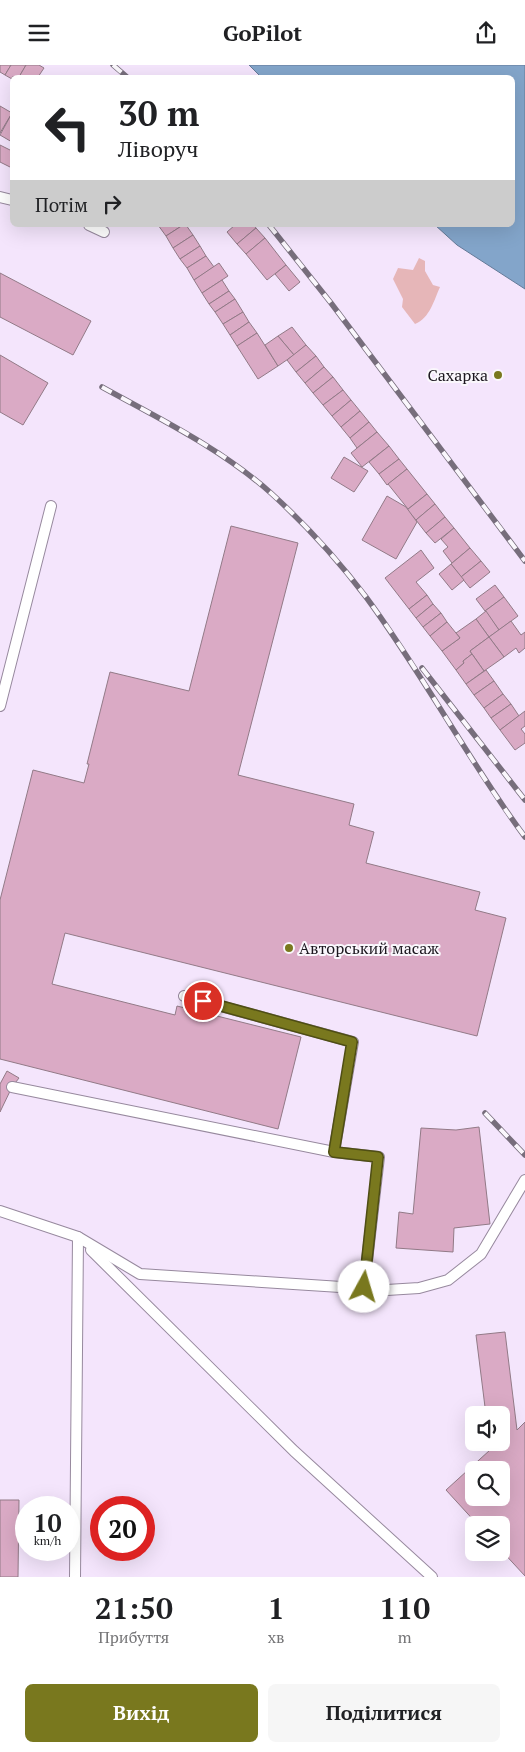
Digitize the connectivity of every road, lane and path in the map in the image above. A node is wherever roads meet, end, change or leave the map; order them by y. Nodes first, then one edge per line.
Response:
1 (93, 227) edge
2 (104, 232) dead end
3 (51, 506) dead end
4 (0, 706) edge
5 (184, 996) dead end
6 (12, 1087) dead end
7 (334, 1152) junction
8 (525, 1180) edge
9 (0, 1211) edge
10 (78, 1237) junction
11 (364, 1287) junction
12 (75, 1577) edge
13 (432, 1577) edge

1 - 2 lane
3 - 4 lane
5 - 7 lane
6 - 7 lane
7 - 11 lane
8 - 11 lane
9 - 10 lane
10 - 11 lane
10 - 12 lane
10 - 13 lane

